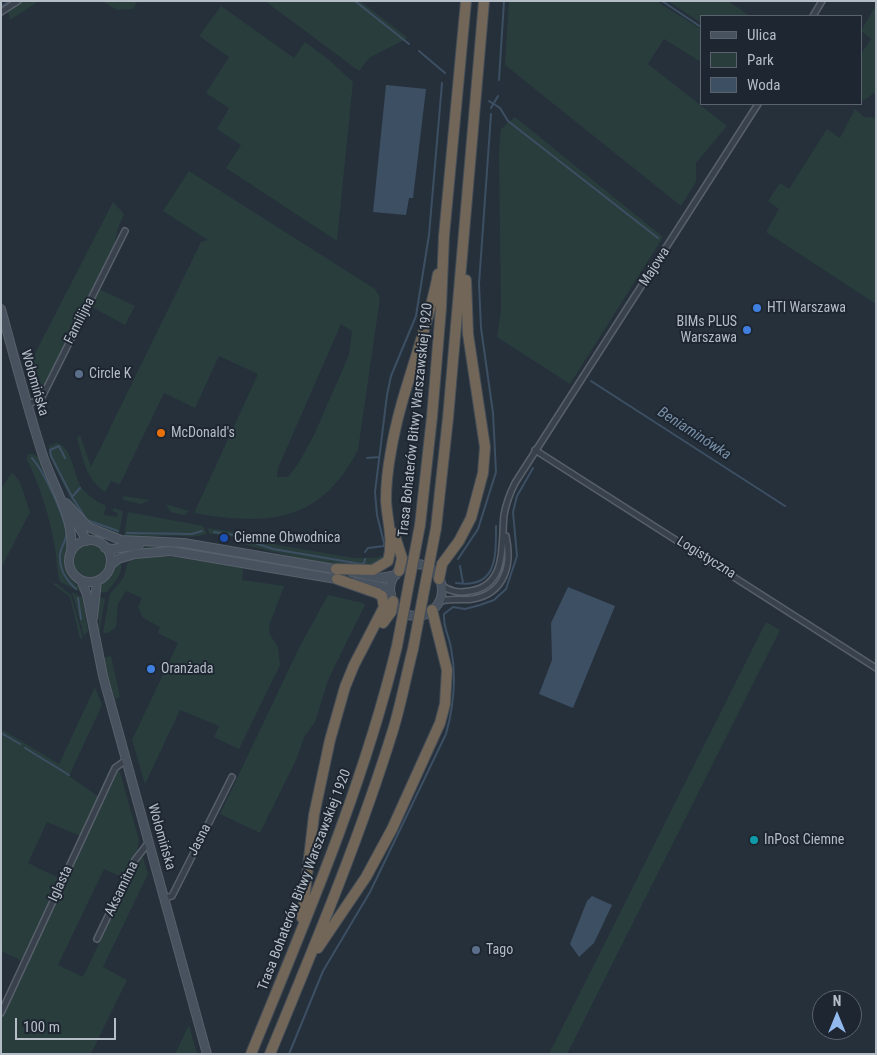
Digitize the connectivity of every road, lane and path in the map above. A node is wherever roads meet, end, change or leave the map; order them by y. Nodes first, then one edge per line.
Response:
1 (18, 1) edge
2 (466, 1) edge
3 (484, 1) edge
4 (822, 1) edge
5 (1, 12) edge
6 (814, 15) edge
7 (757, 105) edge
8 (125, 231) dead end
9 (444, 236) junction
10 (464, 237) junction
11 (1, 309) edge
12 (28, 404) junction
13 (536, 450) junction
14 (45, 462) junction
15 (66, 503) junction
16 (388, 518) junction
17 (504, 531) junction
18 (87, 541) junction
19 (153, 542) junction
20 (105, 548) junction
21 (71, 551) junction
22 (110, 566) junction
23 (398, 573) junction
24 (336, 574) junction
25 (81, 580) junction
26 (97, 581) junction
27 (440, 582) junction
28 (392, 597) junction
29 (436, 606) junction
30 (92, 627) junction
31 (367, 640) junction
32 (876, 668) edge
33 (126, 760) junction
34 (232, 778) dead end
35 (149, 842) junction
36 (166, 898) junction
37 (300, 932) junction
38 (97, 939) dead end
39 (308, 963) junction
40 (1, 1013) edge
41 (207, 1054) edge
42 (251, 1054) edge
43 (270, 1054) edge

1 - 5 street
2 - 9 highway, Trasa Bohaterów Bitwy Warszawskiej 1920
3 - 10 highway
4 - 6 street
7 - 13 street, Majowa
8 - 12 street, Familijna
9 - 16 highway
9 - 37 highway, Trasa Bohaterów Bitwy Warszawskiej 1920, bridge
10 - 27 highway
10 - 39 highway, bridge
11 - 12 main road, Wołomińska
12 - 14 main road, Wołomińska
13 - 17 street, Majowa
13 - 32 street, Logistyczna
14 - 15 main road, Wołomińska
14 - 21 main road, Wołomińska
15 - 18 main road, Wołomińska
15 - 19 main road
16 - 23 highway
16 - 24 highway
17 - 27 street, Majowa
17 - 29 street
18 - 20 main road
18 - 21 main road
19 - 20 main road
19 - 24 main road
20 - 22 main road
21 - 25 main road
22 - 24 main road
22 - 26 main road
23 - 24 main road
23 - 27 main road
23 - 28 main road
24 - 28 main road
24 - 31 highway
25 - 26 main road
25 - 30 main road, Wołomińska
26 - 30 main road, Wołomińska
27 - 29 main road
28 - 29 main road
28 - 31 highway
29 - 39 highway
30 - 33 main road, Wołomińska
31 - 37 highway
33 - 35 main road, Wołomińska
33 - 40 street, Iglasta
34 - 36 street, Jasna
35 - 36 main road, Wołomińska
35 - 38 street, Aksamitna
36 - 41 main road, Wołomińska
37 - 42 highway, Trasa Bohaterów Bitwy Warszawskiej 1920
39 - 43 highway

